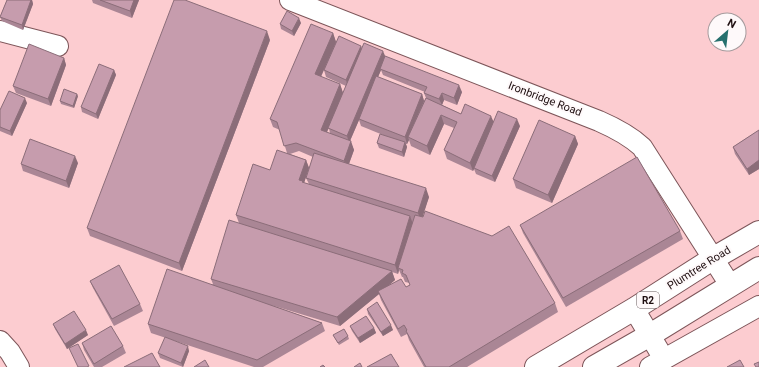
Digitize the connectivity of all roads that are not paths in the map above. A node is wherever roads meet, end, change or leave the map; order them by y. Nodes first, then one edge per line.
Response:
1 (290, 0) edge
2 (0, 31) edge
3 (58, 46) dead end
4 (759, 232) edge
5 (714, 258) junction
6 (759, 268) edge
7 (730, 285) junction
8 (759, 306) edge
9 (634, 309) junction
10 (650, 335) junction
11 (0, 341) edge
12 (657, 363) edge
13 (20, 367) edge
14 (536, 367) edge
15 (594, 367) edge

1 - 5 street, Ironbridge Road
2 - 3 street
4 - 5 highway, Plumtree Road / R2
5 - 7 street, Ironbridge Road
5 - 9 highway, Plumtree Road / R2
6 - 7 highway
7 - 10 highway
8 - 12 street
9 - 10 street
9 - 14 highway, Plumtree Road / R2
10 - 12 street
10 - 15 highway
11 - 13 street

